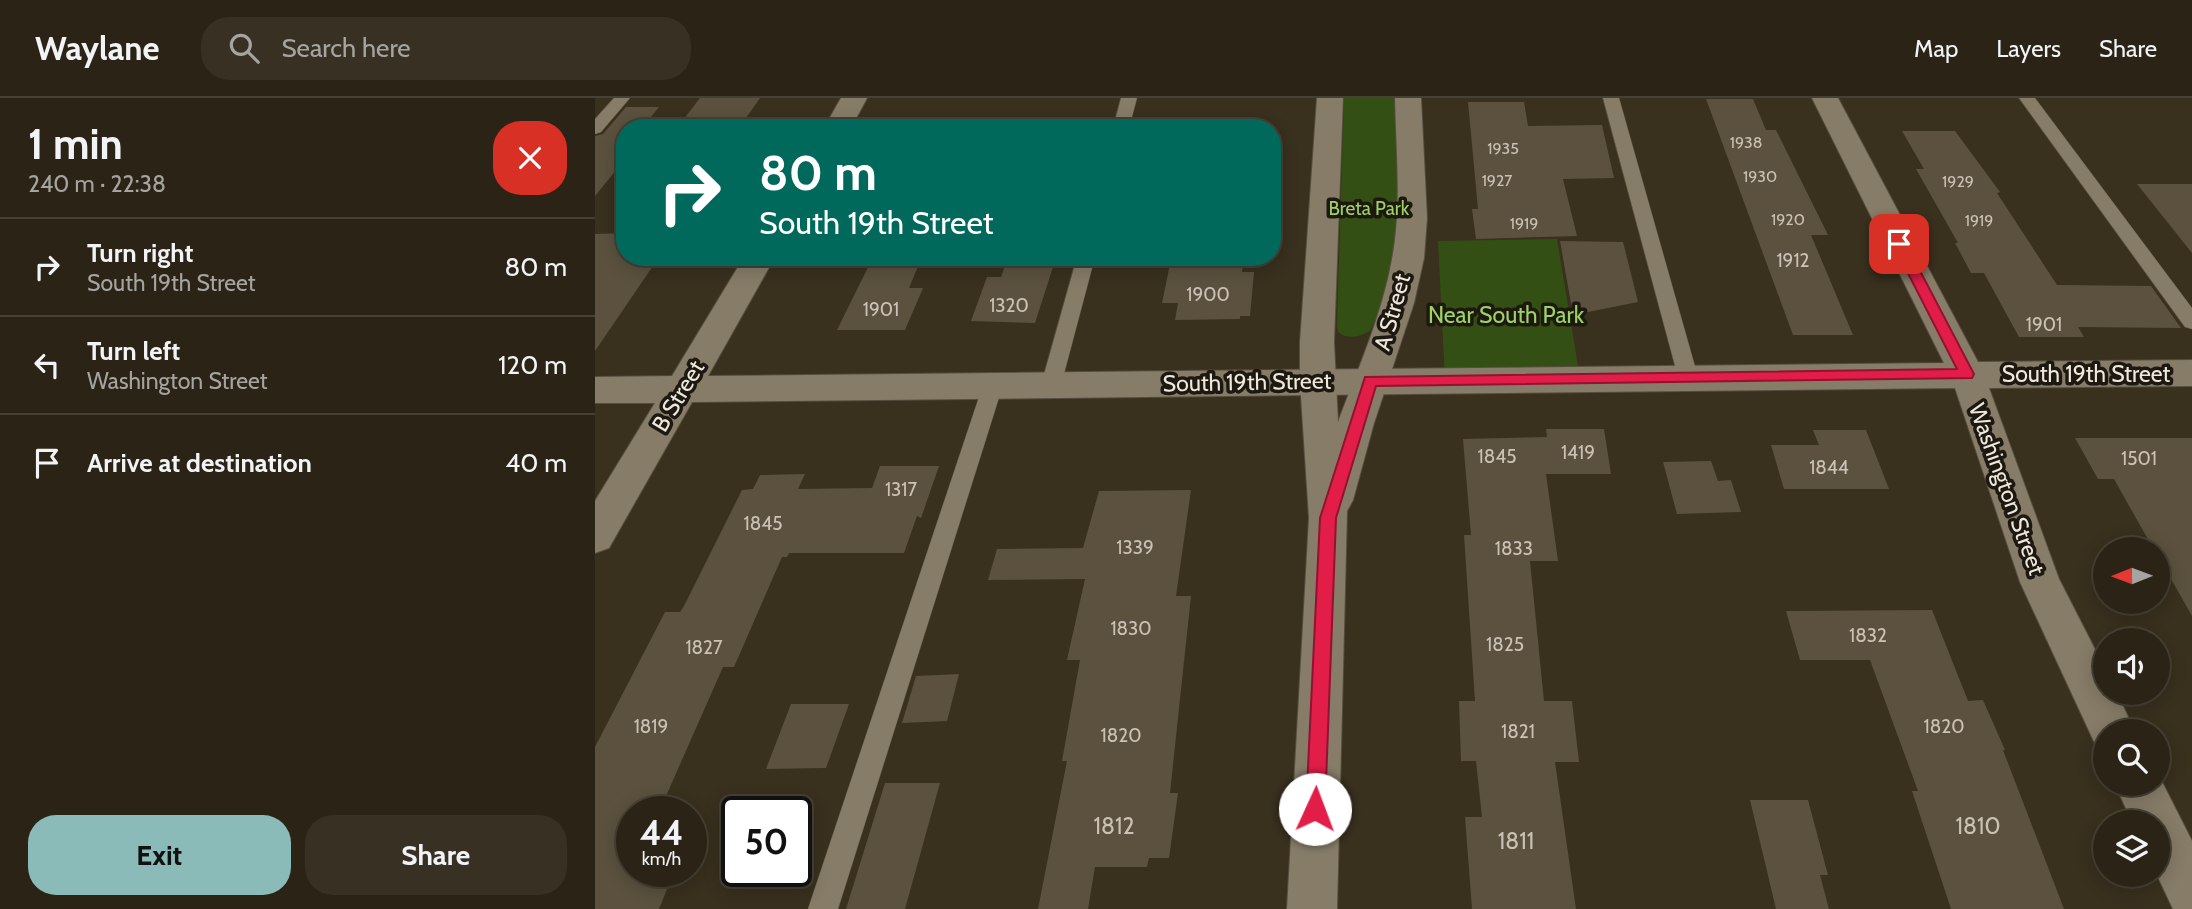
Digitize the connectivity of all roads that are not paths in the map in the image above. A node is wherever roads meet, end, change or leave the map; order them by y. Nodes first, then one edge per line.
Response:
1 (622, 98) edge
2 (855, 98) edge
3 (1129, 98) edge
4 (1330, 98) edge
5 (1408, 98) edge
6 (1611, 98) edge
7 (1825, 98) edge
8 (2027, 98) edge
9 (842, 119) edge
10 (1123, 119) edge
11 (595, 130) edge
12 (755, 266) edge
13 (1084, 266) edge
14 (2192, 322) edge
15 (2192, 373) edge
16 (1966, 374) junction
17 (1688, 377) junction
18 (1370, 380) junction
19 (1317, 382) junction
20 (993, 385) junction
21 (1051, 385) junction
22 (682, 389) junction
23 (595, 390) edge
24 (1328, 518) junction
25 (595, 536) edge
26 (2107, 719) edge
27 (2170, 849) edge
28 (2192, 894) edge
29 (823, 909) edge
30 (1312, 909) edge

1 - 11 lane
2 - 9 street
3 - 10 lane
4 - 19 street, A Street
5 - 18 street, A Street
6 - 17 lane
7 - 16 street, Washington Street
8 - 14 lane
12 - 22 street, B Street
13 - 21 lane
15 - 16 street, South 19th Street
16 - 17 street, South 19th Street
16 - 26 street, Washington Street
17 - 18 street, South 19th Street
18 - 19 street, South 19th Street
18 - 24 street, A Street
19 - 21 street, South 19th Street
19 - 24 street, A Street
20 - 21 street, South 19th Street
20 - 22 street, South 19th Street
20 - 29 lane
22 - 23 street, South 19th Street
22 - 25 street, B Street
24 - 30 street, A Street
27 - 28 street

